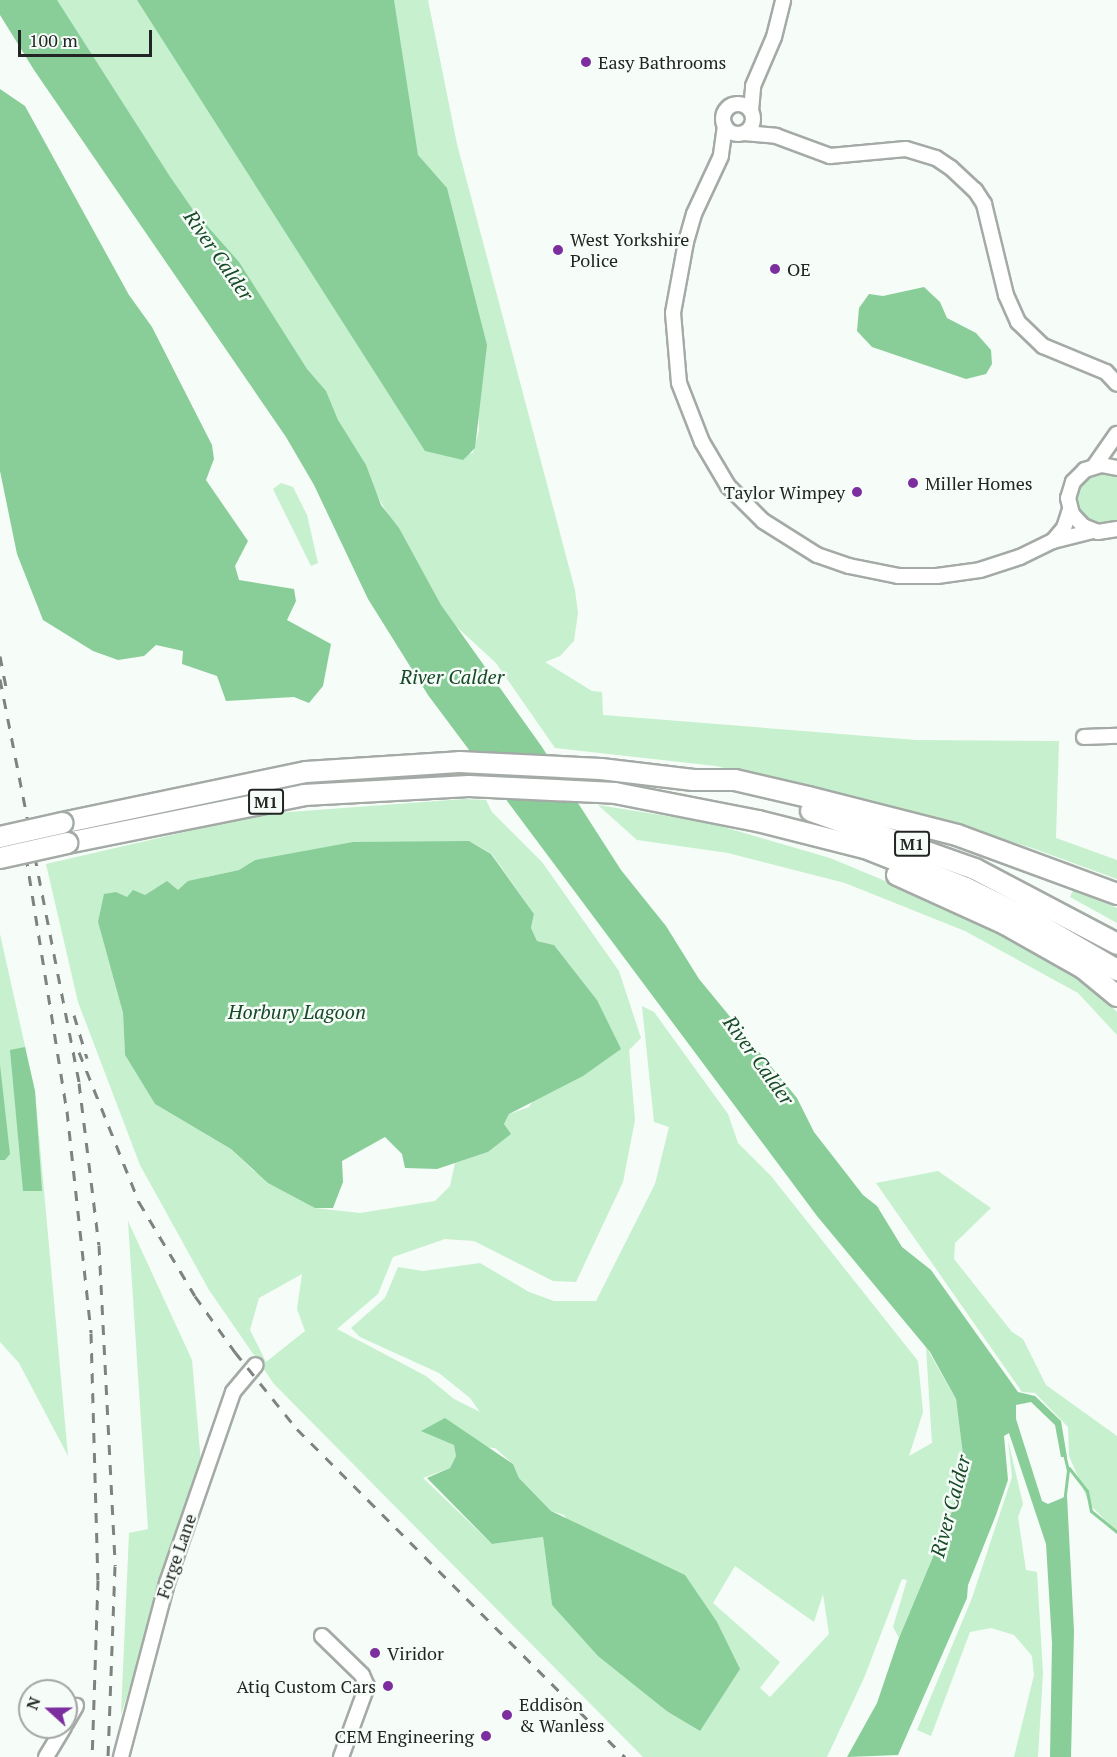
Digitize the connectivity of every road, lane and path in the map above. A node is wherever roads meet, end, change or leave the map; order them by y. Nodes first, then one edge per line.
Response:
1 (783, 0) edge
2 (753, 86) junction
3 (732, 106) junction
4 (752, 114) junction
5 (725, 126) junction
6 (741, 134) junction
7 (776, 136) junction
8 (721, 156) junction
9 (1117, 384) edge
10 (1115, 438) edge
11 (1095, 465) junction
12 (1117, 467) edge
13 (1070, 509) junction
14 (1108, 533) edge
15 (1053, 541) junction
16 (1117, 736) edge
17 (1084, 737) dead end
18 (693, 780) junction
19 (758, 821) junction
20 (0, 837) edge
21 (0, 858) edge
22 (1117, 894) edge
23 (1117, 944) edge
24 (1117, 970) edge
25 (1117, 996) edge
26 (256, 1365) dead end
27 (322, 1636) dead end
28 (57, 1739) edge
29 (46, 1757) edge
30 (121, 1757) edge
31 (341, 1757) edge

1 - 2 street
2 - 3 street
2 - 4 street
3 - 4 street
3 - 5 street
4 - 6 street
4 - 7 street
5 - 6 street
5 - 8 street
6 - 7 street
6 - 8 street
7 - 9 street
8 - 15 street
10 - 11 street
10 - 12 street
11 - 12 street
11 - 13 street
13 - 14 street
13 - 15 street
14 - 15 street
16 - 17 street
18 - 20 highway, M1, bridge
18 - 22 highway
18 - 23 highway, M1
19 - 21 highway, M1, bridge
19 - 24 highway, M1
19 - 25 highway
26 - 30 street, Forge Lane
27 - 31 street
28 - 29 street

